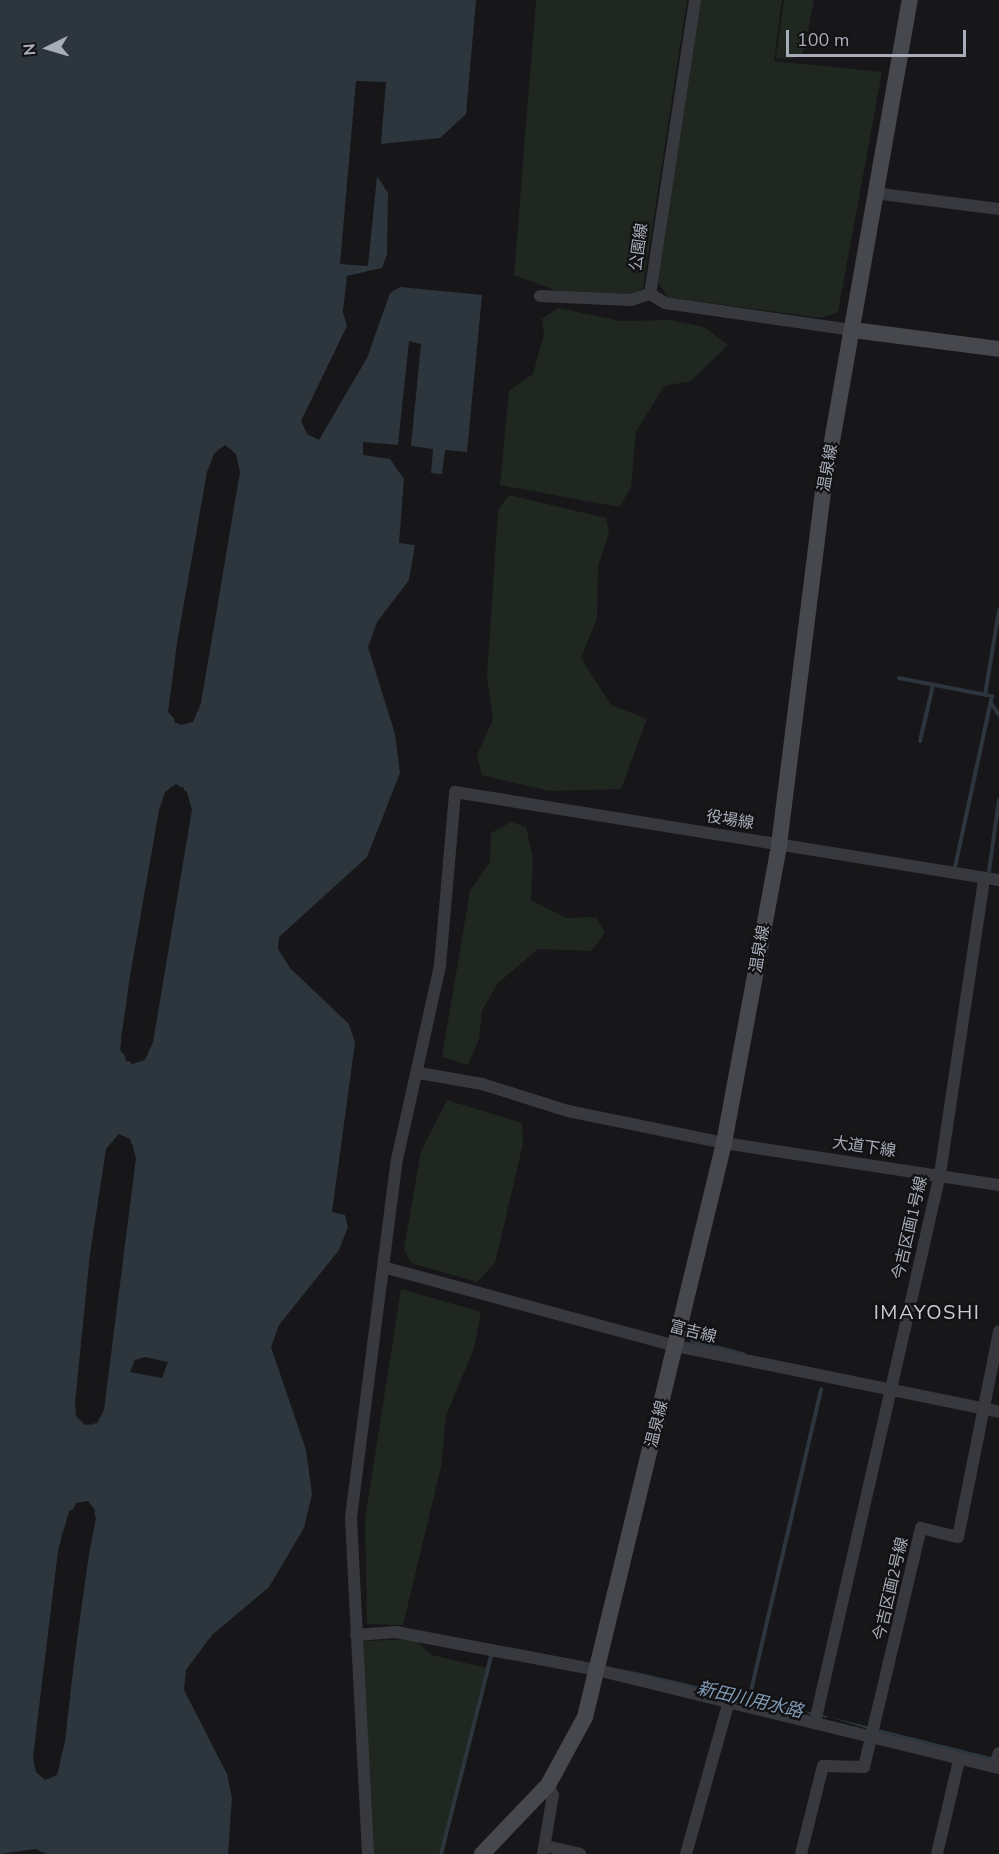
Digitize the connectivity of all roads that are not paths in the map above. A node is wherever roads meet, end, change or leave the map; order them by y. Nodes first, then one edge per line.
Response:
1 (695, 0) edge
2 (910, 0) edge
3 (874, 193) junction
4 (999, 209) edge
5 (650, 294) junction
6 (540, 296) dead end
7 (853, 330) junction
8 (999, 349) edge
9 (779, 845) junction
10 (984, 878) junction
11 (999, 880) edge
12 (418, 1072) junction
13 (724, 1143) junction
14 (940, 1174) junction
15 (999, 1185) edge
16 (383, 1267) junction
17 (999, 1331) edge
18 (676, 1346) junction
19 (889, 1392) junction
20 (984, 1409) junction
21 (999, 1412) edge
22 (356, 1635) junction
23 (597, 1670) junction
24 (729, 1701) junction
25 (815, 1722) junction
26 (875, 1737) junction
27 (999, 1752) edge
28 (959, 1760) junction
29 (996, 1767) edge
30 (548, 1785) junction
31 (544, 1850) edge
32 (368, 1854) edge
33 (482, 1854) edge
34 (580, 1854) edge
35 (686, 1854) edge
36 (801, 1854) edge
37 (937, 1854) edge

1 - 5 street, 公園線
2 - 3 street, 温泉線
3 - 4 street
3 - 7 street, 温泉線
5 - 6 street
5 - 7 street, 公園線
7 - 8 street
7 - 9 street, 温泉線
9 - 10 street, 役場線
9 - 12 street, 役場線
9 - 13 street, 温泉線
10 - 11 street, 役場線
10 - 14 street, 今吉区画1号線
12 - 13 street, 大道下線
12 - 16 street
13 - 14 street, 大道下線
13 - 18 street, 温泉線
14 - 15 street, 大道下線
14 - 19 street, 今吉区画1号線
16 - 18 street, 富吉線
16 - 22 street
17 - 20 street, 今吉区画2号線
18 - 19 street, 富吉線
18 - 23 street, 温泉線
19 - 20 street, 富吉線
19 - 25 street, 今吉区画1号線
20 - 21 street, 富吉線
20 - 26 street, 今吉区画2号線
22 - 23 street
22 - 32 street
23 - 24 street
23 - 30 street, 温泉線
24 - 25 street
24 - 35 street
25 - 26 street
26 - 28 street
26 - 36 street, 今吉区画2号線
27 - 29 street
28 - 29 street
28 - 37 street
30 - 31 street
30 - 33 street, 温泉線
31 - 34 street

